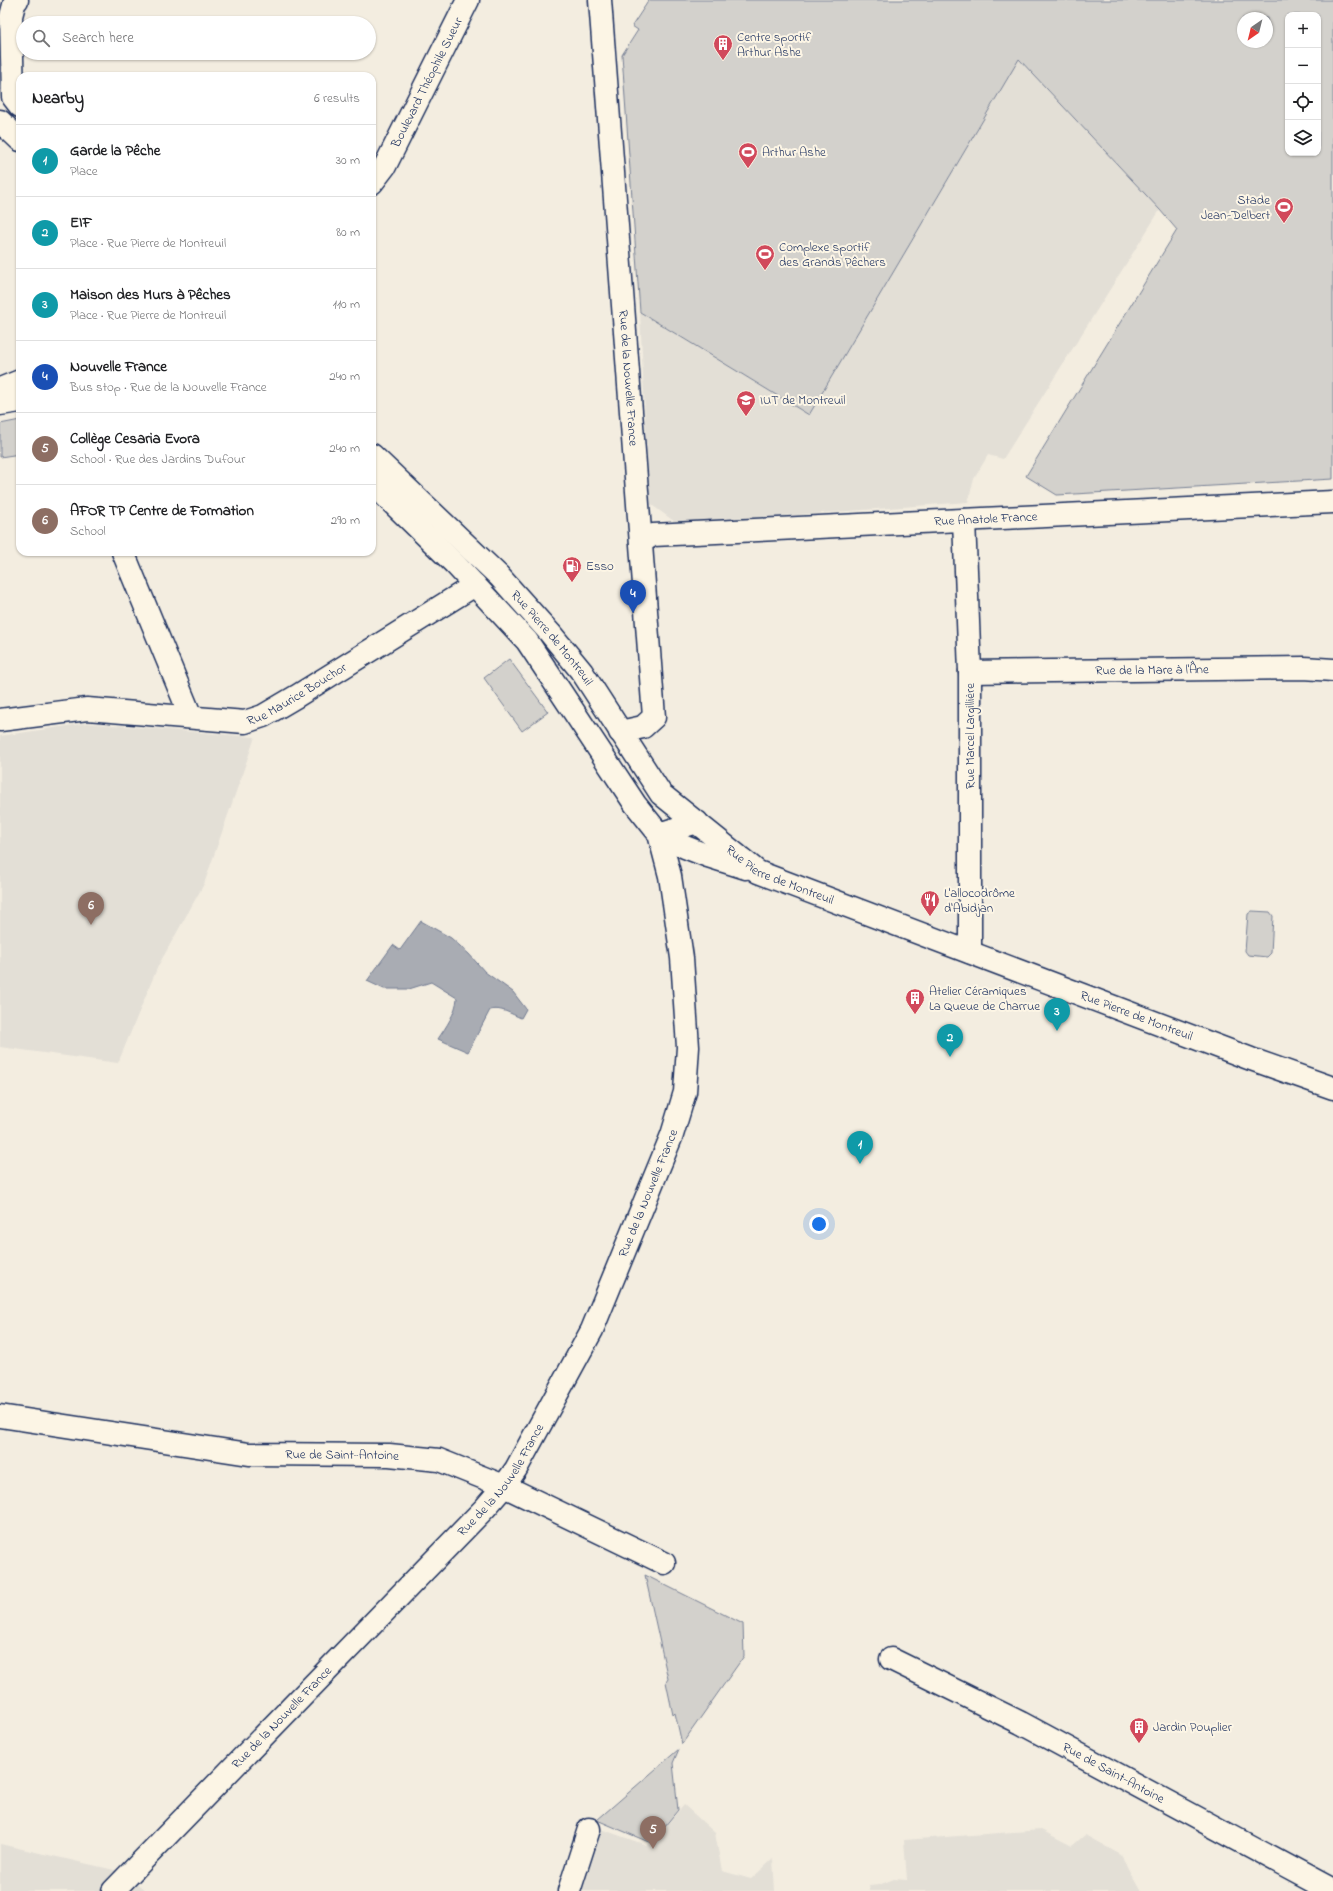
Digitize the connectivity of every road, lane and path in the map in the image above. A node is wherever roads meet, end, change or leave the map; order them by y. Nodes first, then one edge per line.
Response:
1 (17, 0) edge
2 (468, 0) edge
3 (600, 0) edge
4 (16, 101) edge
5 (0, 121) edge
6 (16, 136) edge
7 (376, 178) edge
8 (16, 383) edge
9 (0, 389) edge
10 (16, 402) edge
11 (0, 404) edge
12 (376, 459) edge
13 (376, 488) edge
14 (1333, 502) edge
15 (964, 520) junction
16 (640, 542) junction
17 (125, 556) edge
18 (475, 585) junction
19 (1333, 670) edge
20 (970, 672) junction
21 (191, 717) junction
22 (0, 720) edge
23 (620, 732) junction
24 (696, 822) junction
25 (659, 834) junction
26 (758, 872) junction
27 (970, 952) junction
28 (1333, 1088) edge
29 (0, 1416) edge
30 (504, 1486) junction
31 (664, 1563) dead end
32 (891, 1659) dead end
33 (589, 1829) dead end
34 (113, 1891) edge
35 (568, 1891) edge
36 (1333, 1891) edge

1 - 4 street
2 - 7 street, Boulevard Théophile Sueur
3 - 16 street, Rue de la Nouvelle France
5 - 6 street
8 - 9 street
10 - 11 street
12 - 23 street, Rue Pierre de Montreuil
13 - 18 street, Rue Pierre de Montreuil
14 - 15 street, Rue Anatole France
15 - 16 street, Rue Anatole France
15 - 20 street, Rue Marcel Largillière
16 - 23 street, Rue de la Nouvelle France
17 - 21 street
18 - 21 street, Rue Maurice Bouchor
18 - 25 street, Rue Pierre de Montreuil
19 - 20 street, Rue de la Mare à l'Âne
20 - 27 street, Rue Marcel Largillière
21 - 22 street, Rue Maurice Bouchor
23 - 24 street, Rue Pierre de Montreuil
24 - 25 street
24 - 26 street, Rue Pierre de Montreuil
25 - 26 street
25 - 30 street, Rue de la Nouvelle France
26 - 27 street, Rue Pierre de Montreuil
27 - 28 street, Rue Pierre de Montreuil
29 - 30 street, Rue de Saint-Antoine
30 - 31 street, Rue de Saint-Antoine
30 - 34 street, Rue de la Nouvelle France
32 - 36 street, Rue de Saint-Antoine
33 - 35 street

